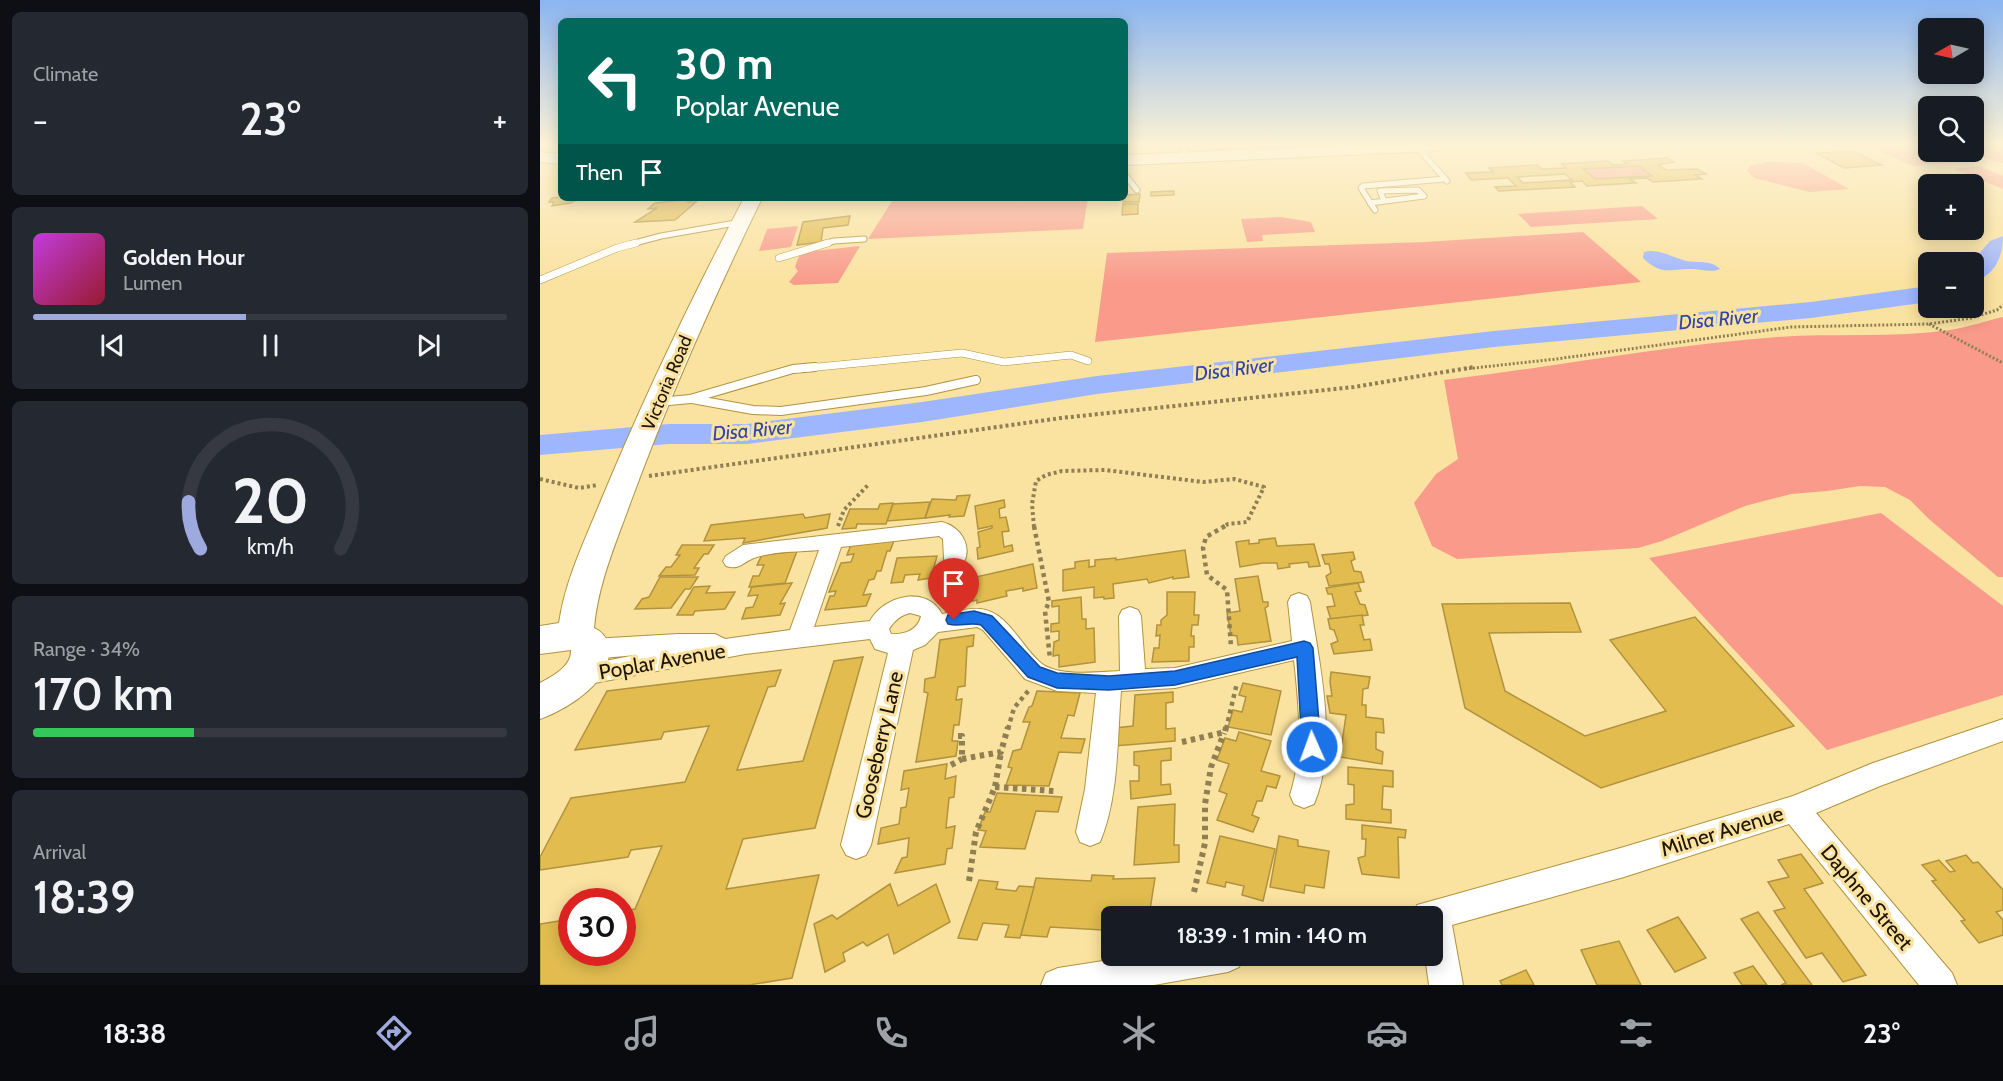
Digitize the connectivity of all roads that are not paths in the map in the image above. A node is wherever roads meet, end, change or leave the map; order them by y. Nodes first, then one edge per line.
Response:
1 (1363, 192) edge
2 (1380, 192) edge
3 (1421, 192) edge
4 (1384, 201) junction
5 (1370, 203) junction
6 (751, 205) edge
7 (1375, 210) dead end
8 (864, 239) dead end
9 (779, 258) dead end
10 (540, 280) edge
11 (1088, 361) dead end
12 (976, 380) dead end
13 (690, 399) junction
14 (657, 407) junction
15 (833, 541) junction
16 (955, 559) dead end
17 (734, 561) dead end
18 (1299, 602) dead end
19 (1130, 616) dead end
20 (932, 624) junction
21 (877, 629) junction
22 (799, 638) junction
23 (902, 644) junction
24 (565, 645) edge
25 (1304, 648) junction
26 (1121, 682) junction
27 (540, 702) edge
28 (2003, 730) edge
29 (1304, 795) dead end
30 (1794, 808) junction
31 (1090, 832) dead end
32 (856, 845) dead end
33 (1443, 913) edge
34 (1169, 966) edge
35 (1442, 966) edge
36 (1058, 985) edge
37 (1446, 985) edge
38 (1940, 985) edge

1 - 5 lane
2 - 4 lane
3 - 4 lane
4 - 5 lane
5 - 7 lane
6 - 10 lane
6 - 14 main road, Victoria Road
8 - 9 lane
11 - 13 lane
12 - 13 lane
13 - 14 lane
14 - 24 main road, Victoria Road
15 - 16 street
15 - 17 street
15 - 22 street
18 - 25 street
19 - 26 street
20 - 21 street
20 - 23 street
20 - 26 street
21 - 22 street, Poplar Avenue
21 - 23 street
22 - 24 street, Poplar Avenue
23 - 32 street, Gooseberry Lane
24 - 27 main road
25 - 26 street
25 - 29 street
26 - 31 street
28 - 30 street, Milner Avenue
30 - 33 street, Milner Avenue
30 - 38 street, Daphne Street
34 - 36 street
35 - 37 street

